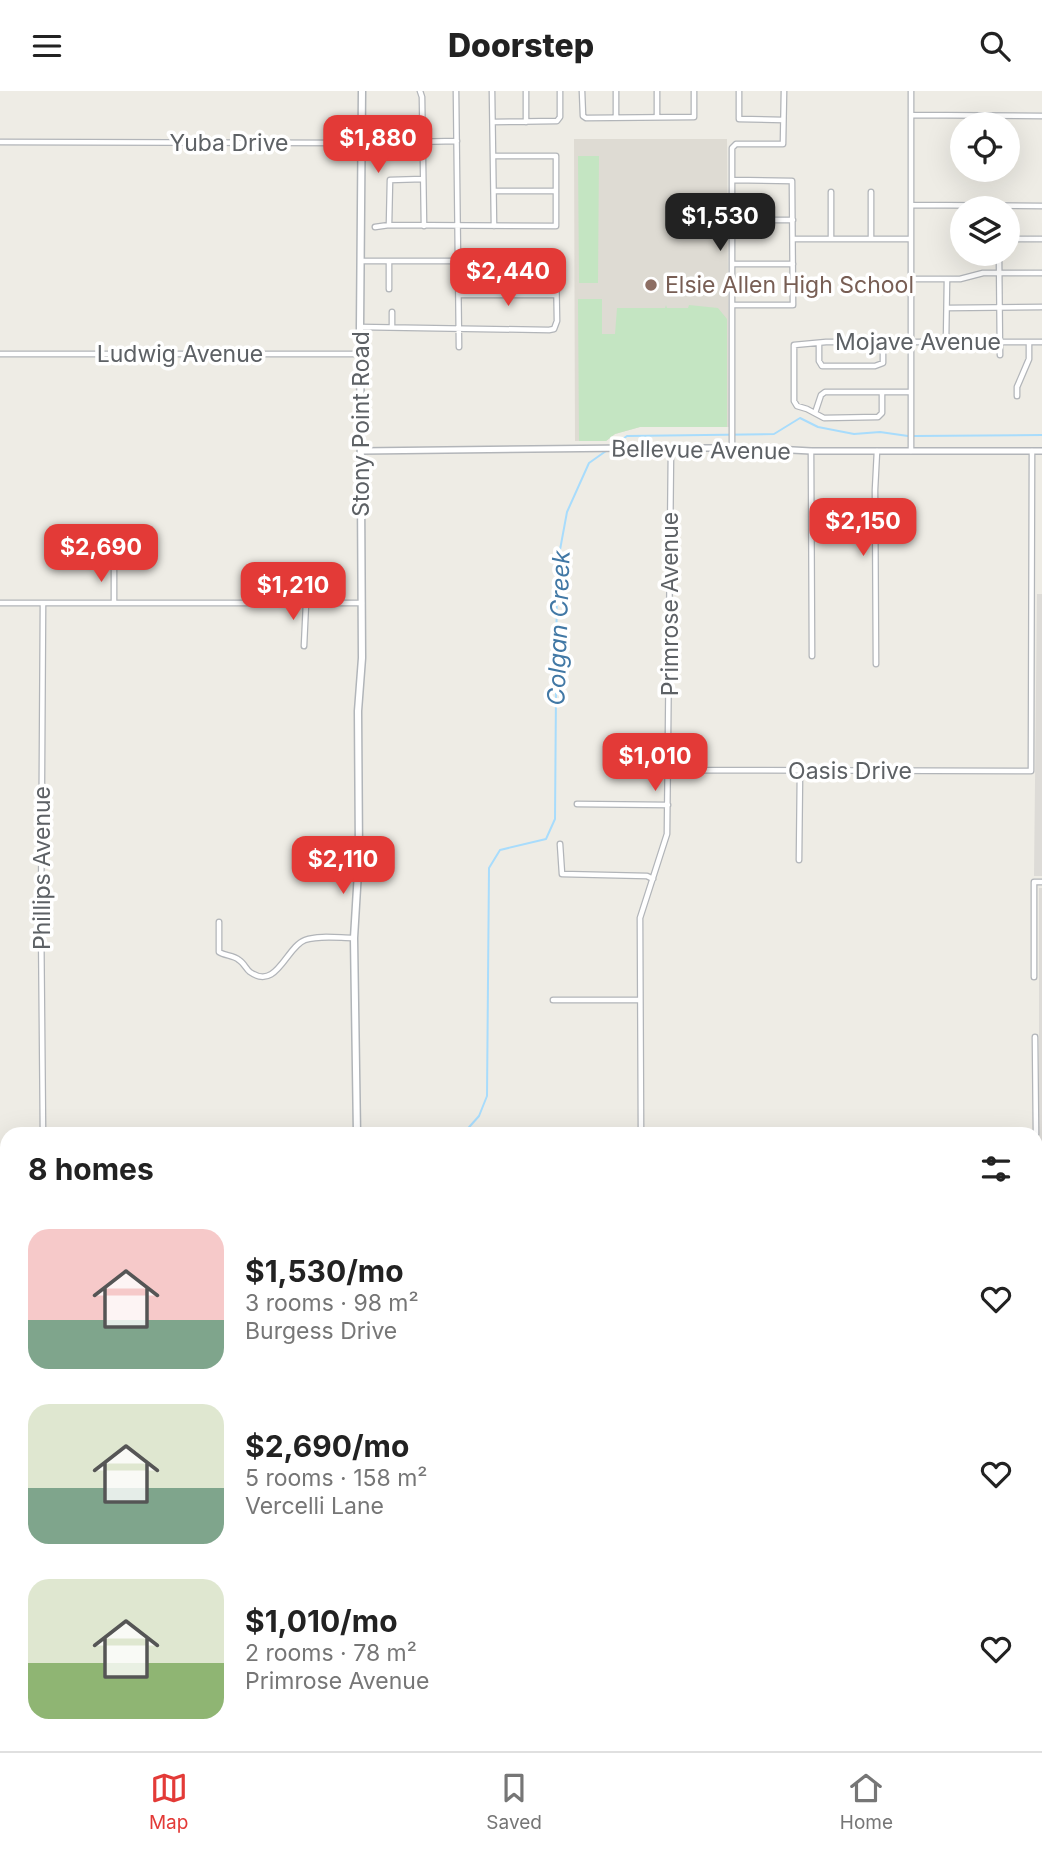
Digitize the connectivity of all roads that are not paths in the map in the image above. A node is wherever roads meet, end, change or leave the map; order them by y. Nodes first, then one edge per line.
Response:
1 (362, 91) edge
2 (420, 91) edge
3 (457, 91) edge
4 (492, 91) edge
5 (526, 91) edge
6 (560, 91) edge
7 (582, 91) edge
8 (617, 91) edge
9 (657, 91) edge
10 (694, 91) edge
11 (739, 91) edge
12 (783, 91) edge
13 (911, 91) edge
14 (911, 115) junction
15 (1042, 115) edge
16 (617, 117) junction
17 (657, 117) junction
18 (783, 120) junction
19 (493, 122) junction
20 (526, 122) junction
21 (422, 141) junction
22 (457, 141) junction
23 (0, 142) edge
24 (363, 143) junction
25 (493, 156) junction
26 (423, 179) junction
27 (733, 180) junction
28 (494, 191) junction
29 (556, 191) junction
30 (831, 192) dead end
31 (871, 192) dead end
32 (911, 205) junction
33 (950, 206) edge
34 (1042, 206) edge
35 (1020, 207) edge
36 (733, 220) junction
37 (793, 220) junction
38 (389, 225) junction
39 (424, 226) junction
40 (459, 226) junction
41 (494, 226) junction
42 (375, 227) dead end
43 (794, 239) junction
44 (831, 239) junction
45 (871, 239) junction
46 (911, 239) junction
47 (1020, 239) edge
48 (1042, 239) edge
49 (362, 261) junction
50 (389, 261) junction
51 (459, 261) junction
52 (733, 264) junction
53 (793, 264) junction
54 (1000, 266) edge
55 (1000, 273) junction
56 (1042, 273) edge
57 (911, 279) junction
58 (947, 279) junction
59 (389, 289) dead end
60 (459, 295) junction
61 (556, 295) junction
62 (733, 305) junction
63 (947, 307) junction
64 (1000, 307) junction
65 (1042, 307) edge
66 (392, 311) dead end
67 (360, 327) junction
68 (392, 327) junction
69 (459, 330) junction
70 (1000, 341) junction
71 (883, 342) junction
72 (912, 342) junction
73 (946, 342) junction
74 (1029, 342) junction
75 (1042, 342) edge
76 (819, 343) junction
77 (459, 347) dead end
78 (0, 354) edge
79 (360, 354) junction
80 (1000, 355) dead end
81 (882, 392) junction
82 (911, 392) junction
83 (1017, 396) dead end
84 (815, 413) junction
85 (671, 448) junction
86 (732, 448) junction
87 (361, 451) junction
88 (811, 451) junction
89 (877, 451) junction
90 (911, 451) junction
91 (1032, 451) junction
92 (1042, 451) edge
93 (114, 566) dead end
94 (0, 603) edge
95 (43, 603) junction
96 (114, 603) junction
97 (306, 603) junction
98 (362, 603) junction
99 (304, 646) dead end
100 (812, 656) dead end
101 (876, 664) dead end
102 (668, 770) junction
103 (800, 771) junction
104 (577, 804) dead end
105 (668, 805) junction
106 (560, 844) dead end
107 (799, 860) dead end
108 (653, 879) junction
109 (1042, 882) edge
110 (219, 922) dead end
111 (354, 939) junction
112 (1034, 978) dead end
113 (553, 1000) dead end
114 (640, 1000) junction
115 (1035, 1037) dead end
116 (1035, 1087) junction
117 (1042, 1087) edge
118 (43, 1127) edge
119 (357, 1127) edge
120 (641, 1127) edge
121 (1035, 1127) edge

1 - 24 main road, Stony Point Road
2 - 21 street
3 - 22 street
4 - 19 street
5 - 20 street
6 - 20 street
7 - 16 street
8 - 16 street
9 - 17 street
10 - 17 street
11 - 18 street
12 - 18 street
13 - 14 street
14 - 15 street
14 - 32 street
16 - 17 street
18 - 27 street
19 - 20 street
19 - 25 street
21 - 22 street, Yuba Drive
21 - 24 street, Yuba Drive
21 - 26 street
22 - 40 street
23 - 24 street, Yuba Drive
24 - 49 main road, Stony Point Road
25 - 28 street
25 - 29 street
26 - 38 street
26 - 39 street
27 - 36 street
27 - 37 street
28 - 29 street
28 - 41 street
29 - 41 street
30 - 44 street
31 - 45 street
32 - 33 street
32 - 46 street
34 - 35 street
36 - 37 street
36 - 52 street
37 - 43 street
38 - 39 street
38 - 42 street
39 - 40 street
40 - 41 street
40 - 51 street
43 - 44 street
43 - 53 street
44 - 45 street
45 - 46 street
46 - 57 street
47 - 48 street
49 - 50 street
49 - 67 main road, Stony Point Road
50 - 51 street
50 - 59 street
51 - 60 street
51 - 61 street
52 - 53 street
52 - 62 street
53 - 62 street
54 - 55 street
55 - 56 street
55 - 58 street
55 - 64 street
57 - 58 street
57 - 72 street
58 - 63 street
60 - 61 street
60 - 69 street
61 - 69 street
62 - 86 street
63 - 64 street
63 - 73 street
64 - 65 street
64 - 70 street
66 - 68 street
67 - 68 street
67 - 79 main road, Stony Point Road
68 - 69 street
69 - 77 street
70 - 73 street, Mojave Avenue
70 - 74 street, Mojave Avenue
70 - 80 street
71 - 72 street, Mojave Avenue
71 - 76 street, Mojave Avenue
71 - 76 street
72 - 73 street, Mojave Avenue
72 - 82 street
74 - 75 street, Mojave Avenue
74 - 83 street
76 - 84 street, Mojave Avenue
78 - 79 street, Ludwig Avenue
79 - 87 main road, Stony Point Road
81 - 82 street
81 - 84 street
81 - 84 street
82 - 90 street
85 - 86 street, Bellevue Avenue
85 - 87 street, Bellevue Avenue
85 - 102 street, Primrose Avenue
86 - 88 street, Bellevue Avenue
87 - 98 main road, Stony Point Road
88 - 89 street, Bellevue Avenue
88 - 100 street
89 - 90 street, Bellevue Avenue
89 - 101 street
90 - 91 street, Bellevue Avenue
91 - 92 street, Bellevue Avenue
91 - 103 street, Oasis Drive
93 - 96 street
94 - 95 street
95 - 96 street
95 - 118 street, Phillips Avenue
96 - 97 street
97 - 98 street
97 - 99 street
98 - 111 main road, Stony Point Road
102 - 103 street, Oasis Drive
102 - 105 street, Primrose Avenue
103 - 107 street
104 - 105 street
105 - 108 street, Primrose Avenue
106 - 108 street
108 - 114 street, Primrose Avenue
109 - 112 street
110 - 111 street
111 - 119 main road, Stony Point Road
113 - 114 street
114 - 120 street, Primrose Avenue
115 - 116 street
116 - 117 street
116 - 121 street

